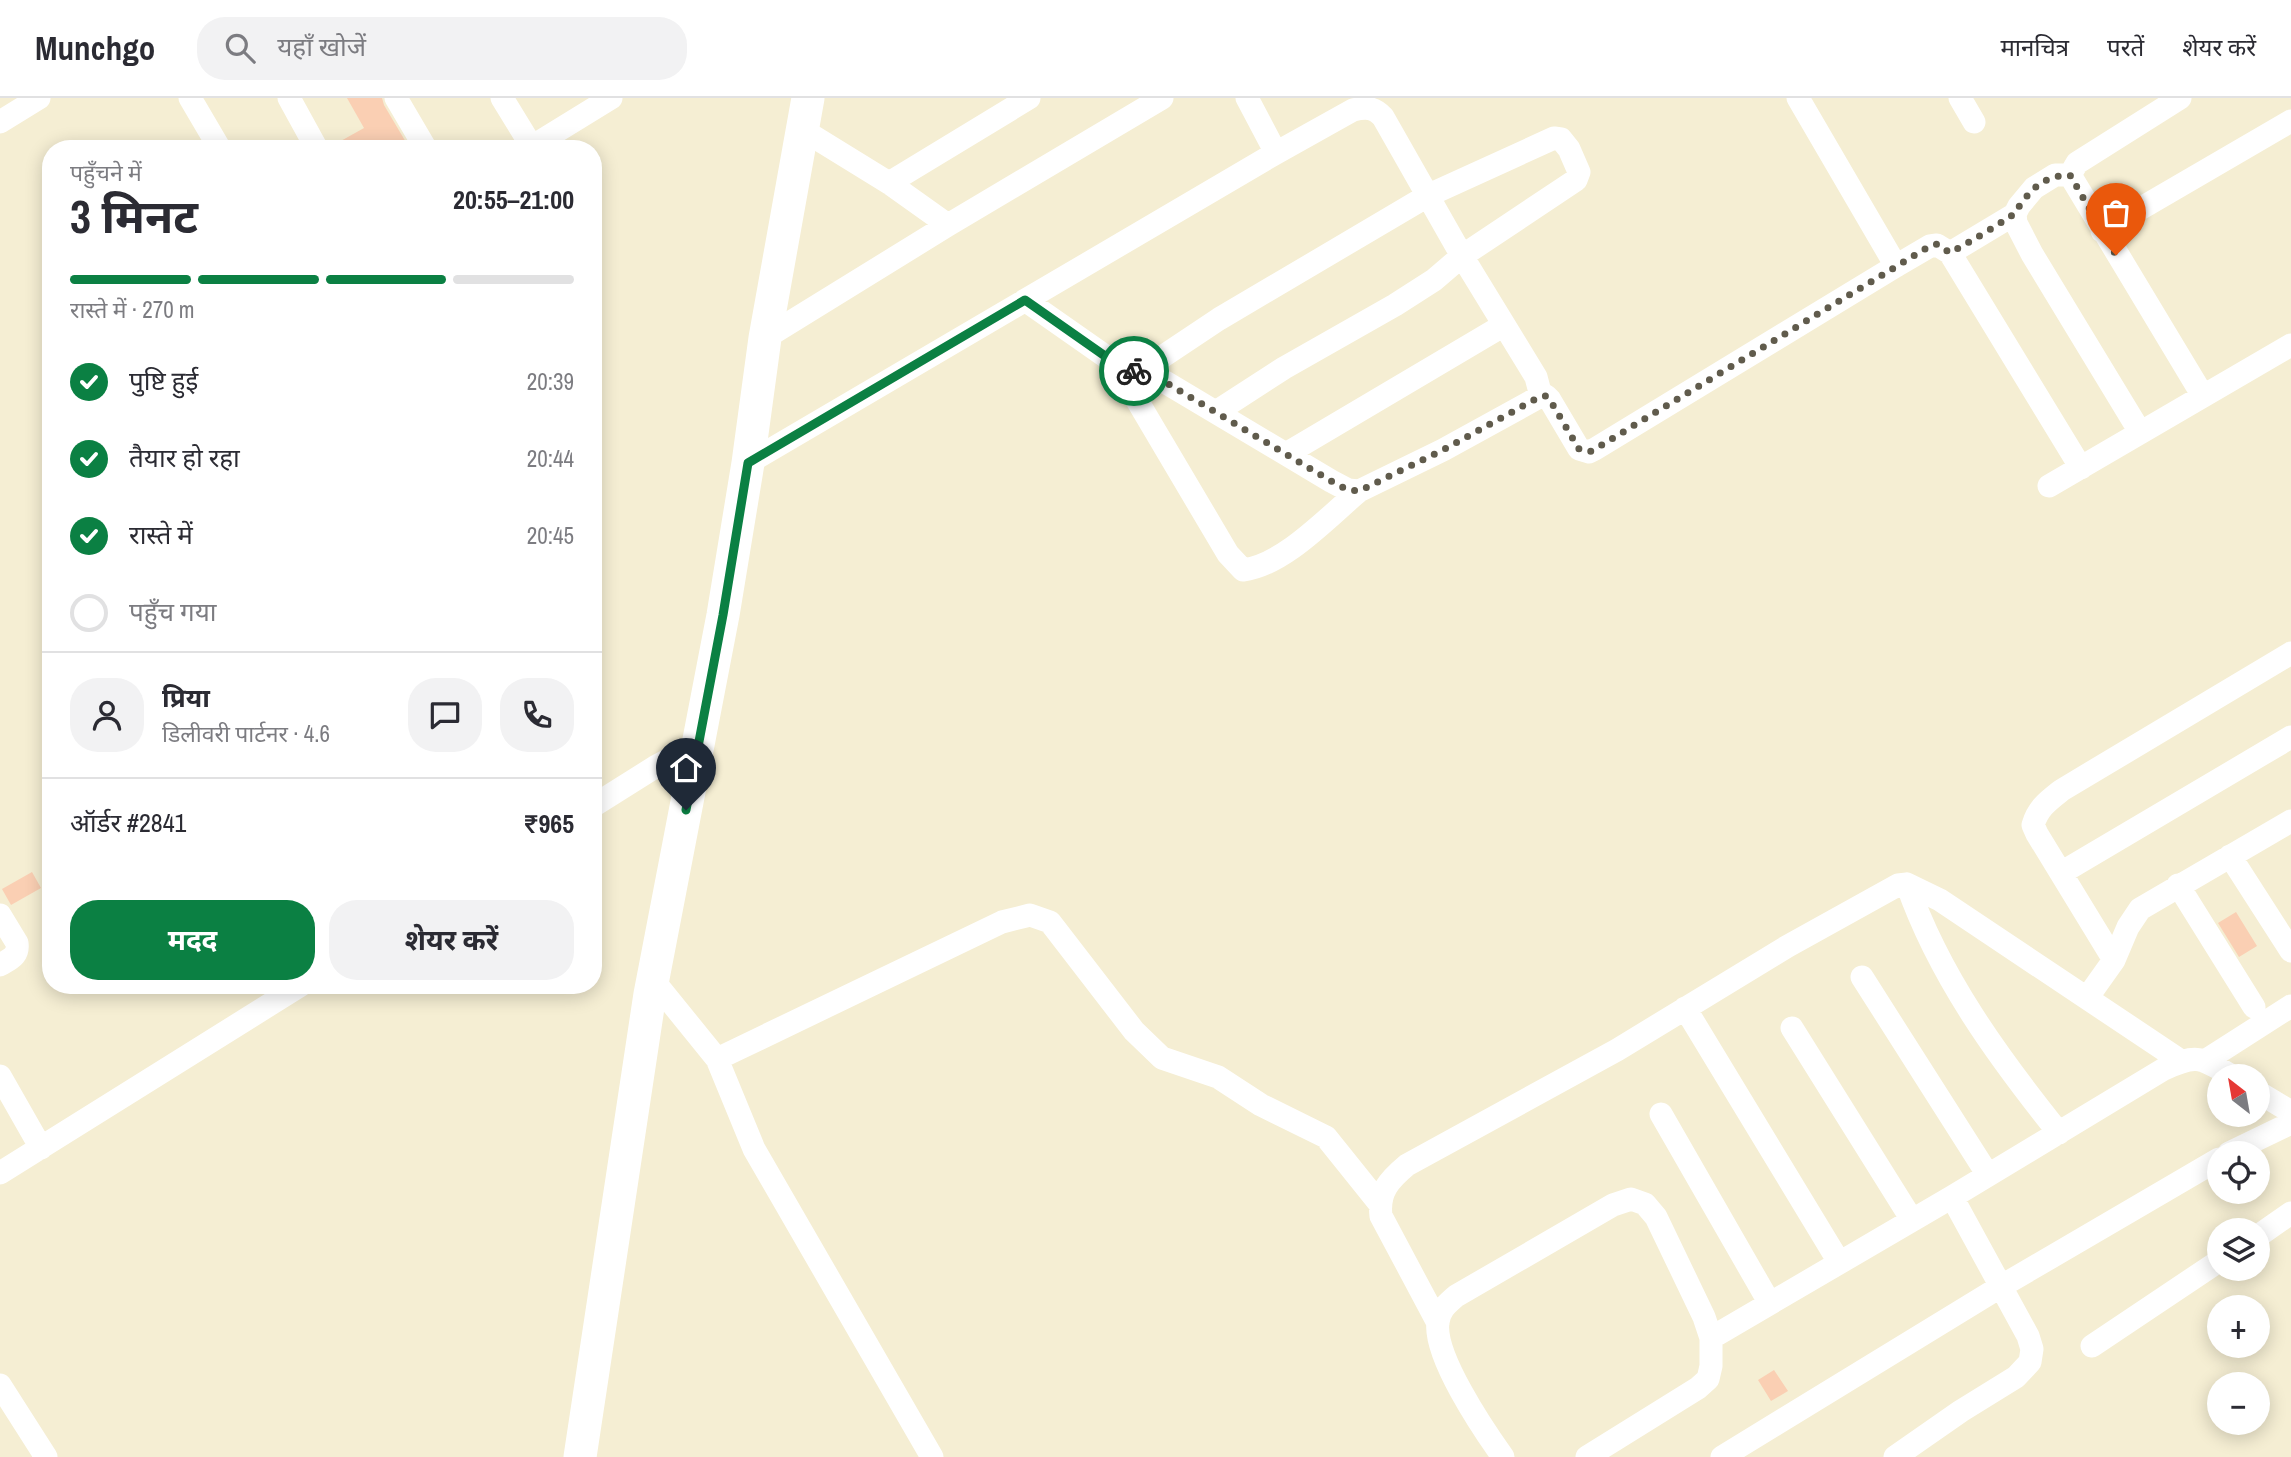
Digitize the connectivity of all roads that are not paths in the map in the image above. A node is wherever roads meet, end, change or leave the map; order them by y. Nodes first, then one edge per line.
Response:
1 (39, 98) edge
2 (190, 98) edge
3 (289, 98) edge
4 (396, 98) edge
5 (502, 98) edge
6 (611, 98) edge
7 (808, 98) edge
8 (1029, 98) edge
9 (1161, 98) edge
10 (1247, 98) edge
11 (1798, 98) edge
12 (1960, 98) edge
13 (2180, 98) edge
14 (2291, 121) edge
15 (0, 122) edge
16 (1974, 122) dead end
17 (803, 130) junction
18 (215, 140) edge
19 (312, 140) edge
20 (421, 140) edge
21 (526, 140) edge
22 (543, 140) edge
23 (1276, 153) junction
24 (2070, 175) junction
25 (889, 183) junction
26 (1429, 195) junction
27 (2015, 214) junction
28 (948, 225) junction
29 (2102, 231) junction
30 (1950, 253) junction
31 (1462, 256) junction
32 (1896, 266) junction
33 (1025, 300) junction
34 (1504, 325) junction
35 (765, 338) junction
36 (2291, 345) edge
37 (1115, 363) junction
38 (1138, 373) junction
39 (1541, 396) junction
40 (2203, 396) junction
41 (1216, 412) junction
42 (2140, 432) junction
43 (1286, 454) junction
44 (748, 463) junction
45 (2081, 468) junction
46 (2049, 486) dead end
47 (1359, 491) junction
48 (2291, 653) edge
49 (2291, 737) edge
50 (698, 744) junction
51 (602, 800) edge
52 (2290, 825) edge
53 (2230, 856) junction
54 (2061, 873) junction
55 (1907, 884) junction
56 (2178, 885) junction
57 (0, 915) edge
58 (2291, 951) edge
59 (2114, 960) junction
60 (0, 965) edge
61 (1862, 977) dead end
62 (653, 980) junction
63 (287, 994) edge
64 (2087, 998) junction
65 (2291, 1006) edge
66 (2254, 1007) dead end
67 (1685, 1008) junction
68 (1792, 1028) dead end
69 (718, 1059) junction
70 (2205, 1060) junction
71 (2181, 1061) junction
72 (2212, 1064) edge
73 (0, 1076) edge
74 (2270, 1099) edge
75 (2291, 1112) edge
76 (1661, 1114) dead end
77 (2291, 1123) edge
78 (2059, 1133) junction
79 (2254, 1141) edge
80 (41, 1148) junction
81 (2207, 1166) edge
82 (0, 1172) edge
83 (1988, 1175) junction
84 (1952, 1197) junction
85 (1379, 1203) junction
86 (2291, 1213) edge
87 (1912, 1220) junction
88 (2270, 1228) edge
89 (1839, 1262) junction
90 (2207, 1269) edge
91 (2000, 1287) junction
92 (1769, 1302) junction
93 (1438, 1323) junction
94 (1711, 1338) junction
95 (2092, 1346) dead end
96 (0, 1385) edge
97 (46, 1457) edge
98 (580, 1457) edge
99 (932, 1457) edge
100 (1503, 1457) edge
101 (1587, 1457) edge
102 (1722, 1457) edge
103 (1895, 1457) edge

1 - 15 street
2 - 18 street
3 - 19 street
4 - 20 street
5 - 21 street
6 - 22 street
7 - 17 street
8 - 25 street
9 - 28 street
10 - 23 street
11 - 32 street
12 - 16 street
13 - 24 street
14 - 29 street
17 - 25 street
17 - 35 street
23 - 26 street
23 - 33 street
24 - 27 street
24 - 29 street
25 - 28 street
26 - 31 street
26 - 31 street
26 - 38 street
27 - 30 street
27 - 42 street
28 - 35 street
29 - 40 street
30 - 32 street
30 - 45 street
31 - 34 street
31 - 41 street
32 - 39 street
33 - 37 street
33 - 44 street
34 - 39 street
34 - 43 street
35 - 44 street
36 - 40 street
37 - 38 street
37 - 47 street
38 - 41 street
39 - 47 street
40 - 42 street
41 - 43 street
42 - 45 street
43 - 47 street
44 - 50 street
45 - 46 street
48 - 54 street
49 - 54 street
50 - 51 street
50 - 62 street
52 - 53 street
53 - 56 street
53 - 58 street
54 - 59 street
55 - 64 street
55 - 67 street
55 - 78 street
56 - 59 street
56 - 66 street
57 - 60 street
59 - 64 street
61 - 83 street
62 - 69 street
62 - 98 street
63 - 80 street
64 - 71 street
65 - 70 street
67 - 85 street
67 - 89 street
68 - 87 street
69 - 85 street
69 - 99 street
70 - 71 street
70 - 72 street
71 - 78 street
73 - 80 street
74 - 75 street
76 - 92 street
77 - 79 street
78 - 83 street
80 - 82 street
81 - 91 street
83 - 84 street
84 - 87 street
84 - 91 street
85 - 93 street
86 - 88 street
87 - 89 street
89 - 92 street
90 - 95 street
91 - 102 street
91 - 103 street
92 - 94 street
93 - 94 street
93 - 100 street
94 - 101 street
96 - 97 street

